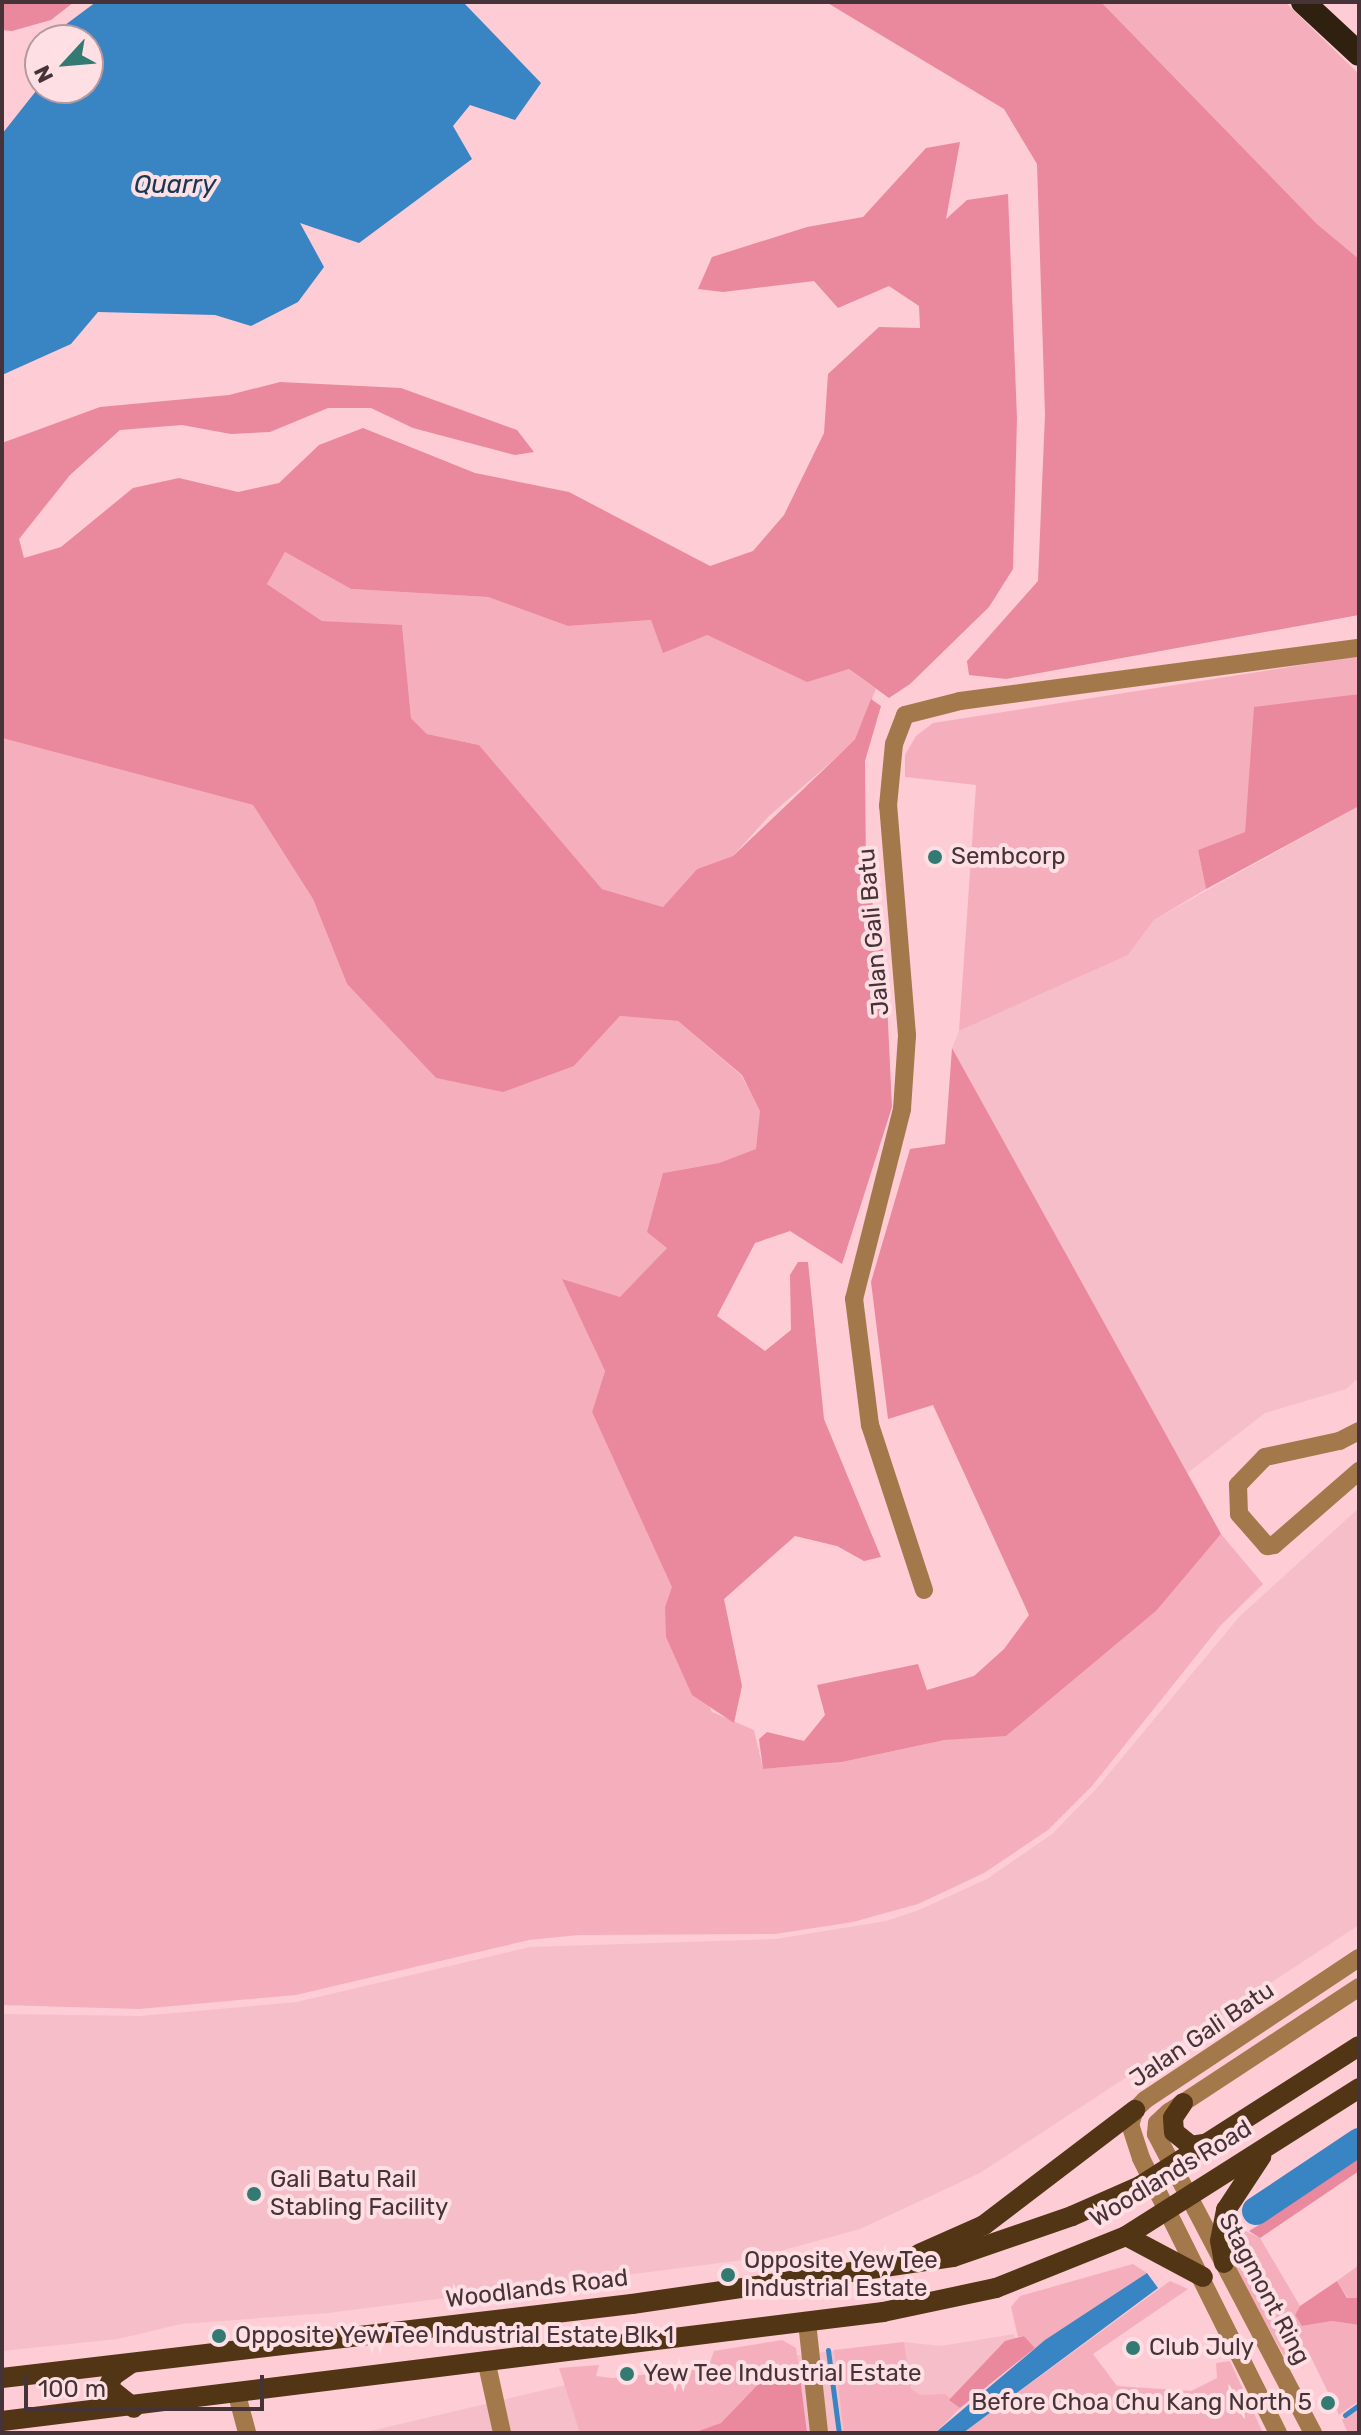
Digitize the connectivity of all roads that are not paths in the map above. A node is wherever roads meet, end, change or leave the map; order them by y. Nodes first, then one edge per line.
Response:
1 (1303, 2) edge
2 (1359, 54) edge
3 (1359, 648) edge
4 (1359, 1431) edge
5 (1359, 1471) edge
6 (924, 1590) dead end
7 (1359, 1958) edge
8 (1359, 1987) edge
9 (1359, 2046) edge
10 (1359, 2088) edge
11 (1183, 2103) junction
12 (1135, 2110) junction
13 (1213, 2143) junction
14 (1268, 2147) junction
15 (1172, 2168) junction
16 (1153, 2179) junction
17 (1189, 2199) junction
18 (1169, 2211) junction
19 (1126, 2236) junction
20 (1163, 2253) junction
21 (1082, 2256) junction
22 (1224, 2263) junction
23 (870, 2272) junction
24 (1203, 2277) junction
25 (807, 2322) junction
26 (486, 2360) junction
27 (132, 2363) junction
28 (2, 2378) edge
29 (237, 2395) junction
30 (134, 2408) junction
31 (82, 2414) junction
32 (2, 2421) edge
33 (50, 2433) edge
34 (247, 2433) edge
35 (502, 2433) edge
36 (819, 2433) edge
37 (1278, 2433) edge
38 (1313, 2433) edge

1 - 2 highway
3 - 6 street, Jalan Gali Batu
4 - 5 street
7 - 12 street, Jalan Gali Batu
8 - 11 street, Jalan Gali Batu
9 - 13 main road, Woodlands Road
10 - 14 main road, Woodlands Road
11 - 13 main road
11 - 15 street, Jalan Gali Batu
12 - 16 street, Jalan Gali Batu
12 - 23 main road
13 - 15 main road, Woodlands Road
14 - 17 main road, Woodlands Road
14 - 22 main road
15 - 16 main road, Woodlands Road
15 - 17 street, Stagmont Ring
16 - 18 street, Stagmont Ring
16 - 23 main road, Woodlands Road
17 - 18 main road, Woodlands Road
17 - 22 street, Stagmont Ring
18 - 19 main road, Woodlands Road
18 - 24 street, Stagmont Ring
19 - 20 main road
19 - 21 main road, Woodlands Road
20 - 21 main road
20 - 24 main road
21 - 25 main road, Woodlands Road
22 - 38 street, Stagmont Ring
23 - 27 main road, Woodlands Road
24 - 37 street, Stagmont Ring
25 - 26 main road, Woodlands Road
25 - 36 street
26 - 29 main road, Woodlands Road
26 - 35 street
27 - 28 main road, Woodlands Road
27 - 30 main road
29 - 30 main road, Woodlands Road
29 - 34 street
30 - 31 main road, Woodlands Road
31 - 32 main road, Woodlands Road
31 - 33 main road

